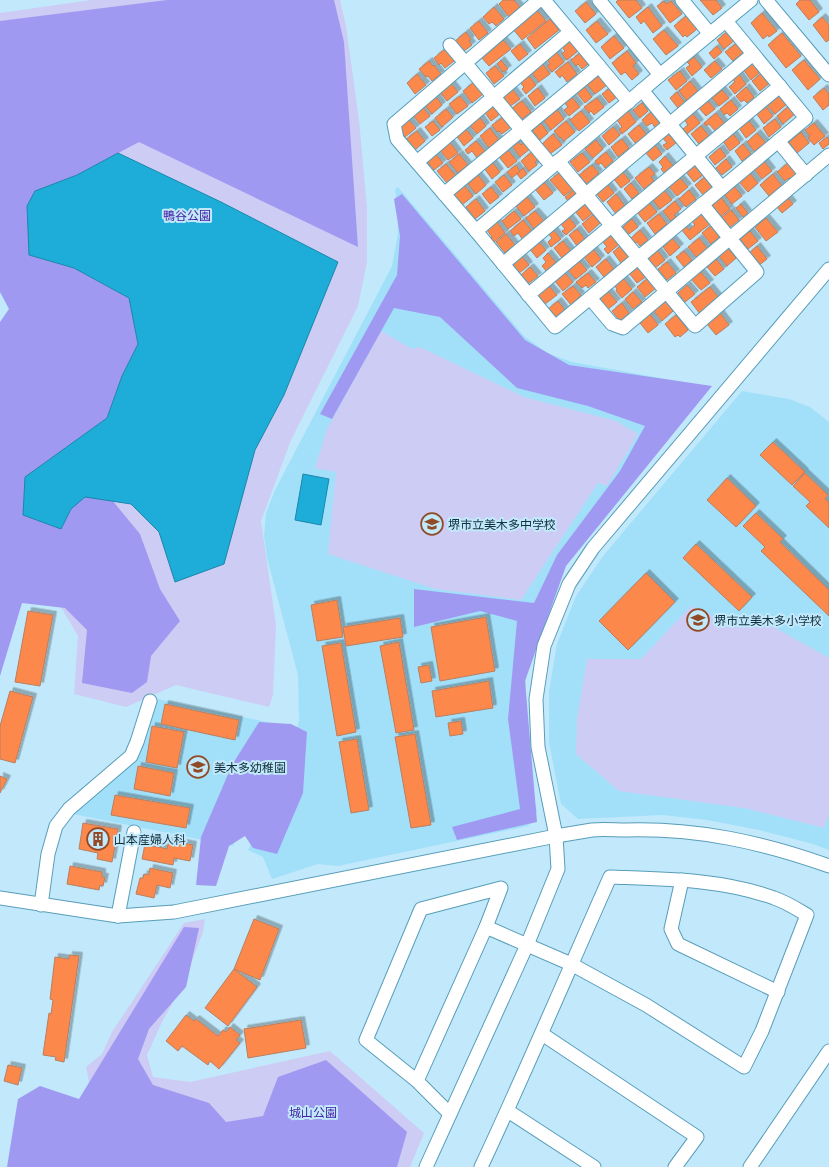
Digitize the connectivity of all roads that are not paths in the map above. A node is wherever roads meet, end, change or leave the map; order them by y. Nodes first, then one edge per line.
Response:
1 (540, 0) edge
2 (544, 0) edge
3 (599, 0) edge
4 (682, 0) edge
5 (751, 0) edge
6 (766, 0) edge
7 (726, 21) junction
8 (570, 32) junction
9 (710, 34) junction
10 (450, 45) dead end
11 (753, 54) junction
12 (465, 63) junction
13 (599, 66) junction
14 (660, 75) junction
15 (829, 75) edge
16 (780, 86) junction
17 (642, 90) junction
18 (493, 96) junction
19 (629, 102) junction
20 (670, 124) junction
21 (521, 130) junction
22 (778, 141) junction
23 (829, 155) edge
24 (696, 156) junction
25 (416, 162) junction
26 (555, 164) junction
27 (806, 175) junction
28 (722, 188) junction
29 (444, 194) junction
30 (586, 195) junction
31 (702, 204) junction
32 (612, 226) junction
33 (476, 231) junction
34 (730, 239) junction
35 (638, 258) junction
36 (503, 264) junction
37 (829, 269) edge
38 (666, 292) junction
39 (528, 295) junction
40 (590, 298) junction
41 (150, 701) dead end
42 (134, 832) dead end
43 (556, 836) junction
44 (829, 866) edge
45 (682, 880) junction
46 (0, 898) edge
47 (41, 905) junction
48 (118, 916) junction
49 (486, 927) junction
50 (527, 945) junction
51 (571, 964) junction
52 (778, 992) junction
53 (542, 1034) junction
54 (829, 1052) edge
55 (416, 1081) junction
56 (508, 1111) junction
57 (450, 1114) junction
58 (426, 1167) edge
59 (481, 1167) edge
60 (594, 1167) edge
61 (675, 1167) edge
62 (750, 1167) edge

1 - 12 street
2 - 8 street
3 - 14 street
4 - 9 street
5 - 7 street
6 - 15 street
7 - 9 street
7 - 11 street
8 - 13 street
8 - 18 street
9 - 14 street
10 - 12 street
11 - 16 street
11 - 20 street
12 - 18 street
12 - 25 street
13 - 19 street
13 - 21 street
14 - 17 street
16 - 22 street
16 - 24 street
17 - 19 street
17 - 20 street
18 - 21 street
18 - 25 street
19 - 26 street
20 - 24 street
20 - 30 street
21 - 26 street
21 - 29 street
22 - 27 street
22 - 28 street
23 - 27 street
24 - 28 street
24 - 32 street
25 - 29 street
26 - 30 street
26 - 33 street
27 - 34 street
28 - 31 street
29 - 33 street
30 - 32 street
30 - 36 street
31 - 34 street
31 - 35 street
32 - 35 street
32 - 39 street
33 - 36 street
34 - 38 street
34 - 38 street
35 - 38 street
35 - 40 street
36 - 39 street
37 - 43 street
38 - 40 street
39 - 40 street
41 - 47 street
42 - 48 street
43 - 44 street
43 - 48 street
43 - 50 street
45 - 51 street
45 - 52 street
45 - 52 street
46 - 47 street
47 - 48 street
49 - 50 street
49 - 55 street
49 - 55 street
50 - 51 street
50 - 57 street
51 - 52 street
51 - 53 street
53 - 56 street
53 - 61 street
54 - 62 street
55 - 57 street
56 - 59 street
56 - 60 street
57 - 58 street

